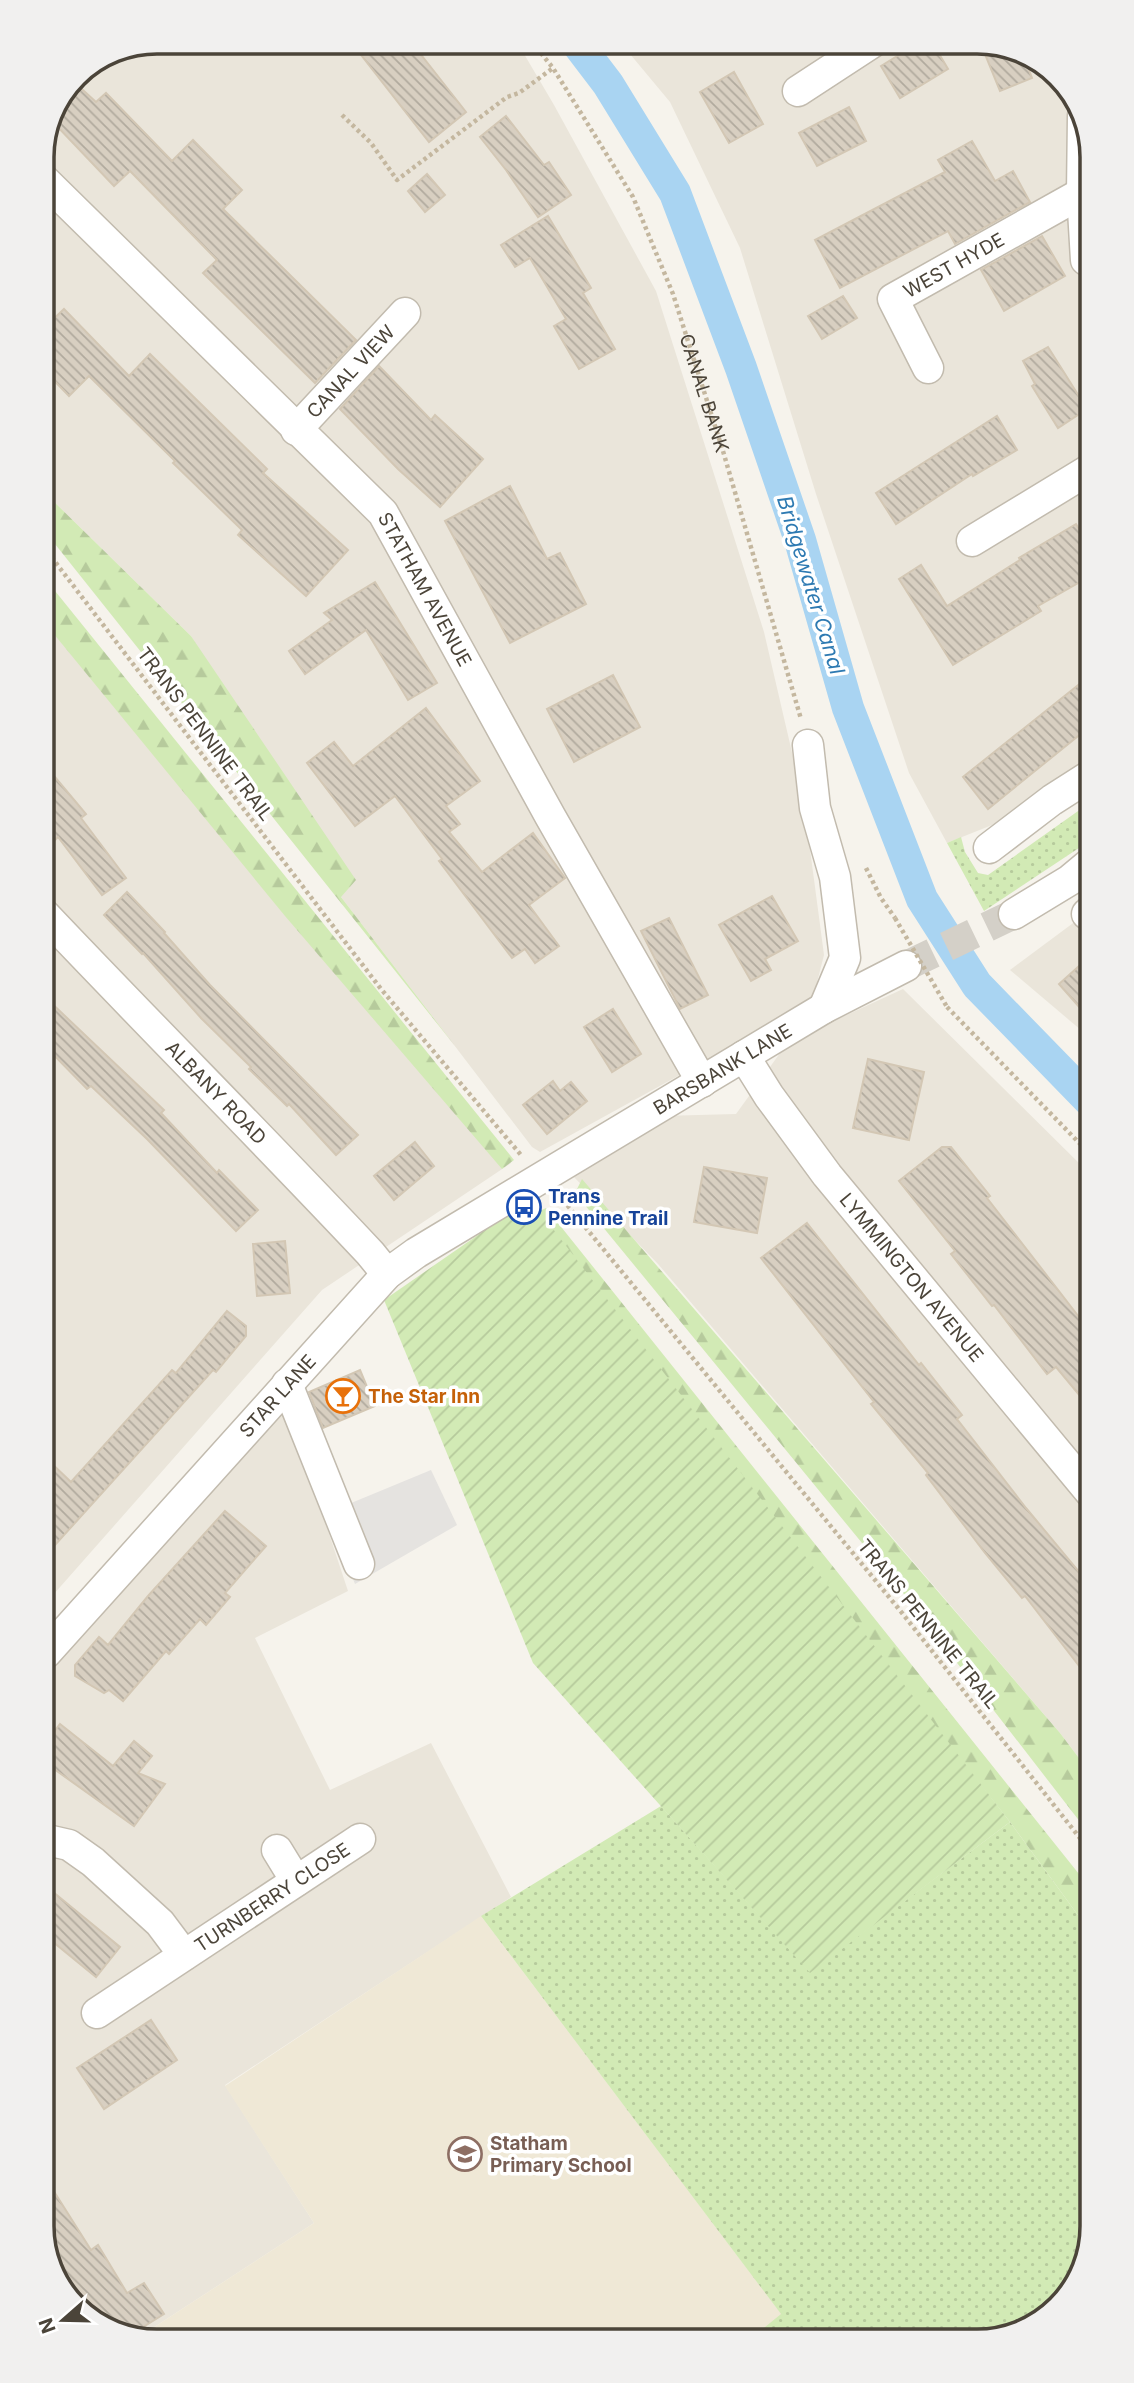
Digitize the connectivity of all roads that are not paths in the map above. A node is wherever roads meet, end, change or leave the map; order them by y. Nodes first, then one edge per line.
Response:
1 (855, 54) edge
2 (798, 91) dead end
3 (54, 189) edge
4 (1080, 194) edge
5 (405, 313) dead end
6 (928, 369) dead end
7 (296, 430) junction
8 (1080, 475) edge
9 (972, 541) dead end
10 (808, 745) road end
11 (1080, 782) edge
12 (989, 848) dead end
13 (1080, 872) edge
14 (1014, 914) tunnel mouth
15 (54, 925) edge
16 (906, 966) tunnel mouth
17 (824, 1008) junction
18 (744, 1056) junction
19 (702, 1082) junction
20 (542, 1178) joint
21 (387, 1274) junction
22 (287, 1384) junction
23 (1080, 1480) edge
24 (359, 1564) dead end
25 (54, 1645) edge
26 (360, 1839) dead end
27 (54, 1842) edge
28 (276, 1850) dead end
29 (296, 1881) junction
30 (184, 1955) junction
31 (97, 2013) dead end

1 - 2 street
3 - 7 street, STATHAM AVENUE
4 - 6 street, WEST HYDE
5 - 7 street, CANAL VIEW
7 - 19 street, STATHAM AVENUE
8 - 9 street
10 - 17 street
11 - 12 street
13 - 14 street
15 - 21 street, ALBANY ROAD
16 - 17 street, BARSBANK LANE
17 - 18 street, BARSBANK LANE
18 - 19 street, BARSBANK LANE
18 - 23 street, LYMMINGTON AVENUE
19 - 20 street, BARSBANK LANE
20 - 21 street, STAR LANE
21 - 22 street, STAR LANE
22 - 24 street
22 - 25 street, STAR LANE
26 - 29 street, TURNBERRY CLOSE
27 - 30 street, TURNBERRY CLOSE
28 - 29 street
29 - 30 street, TURNBERRY CLOSE
30 - 31 street, TURNBERRY CLOSE

